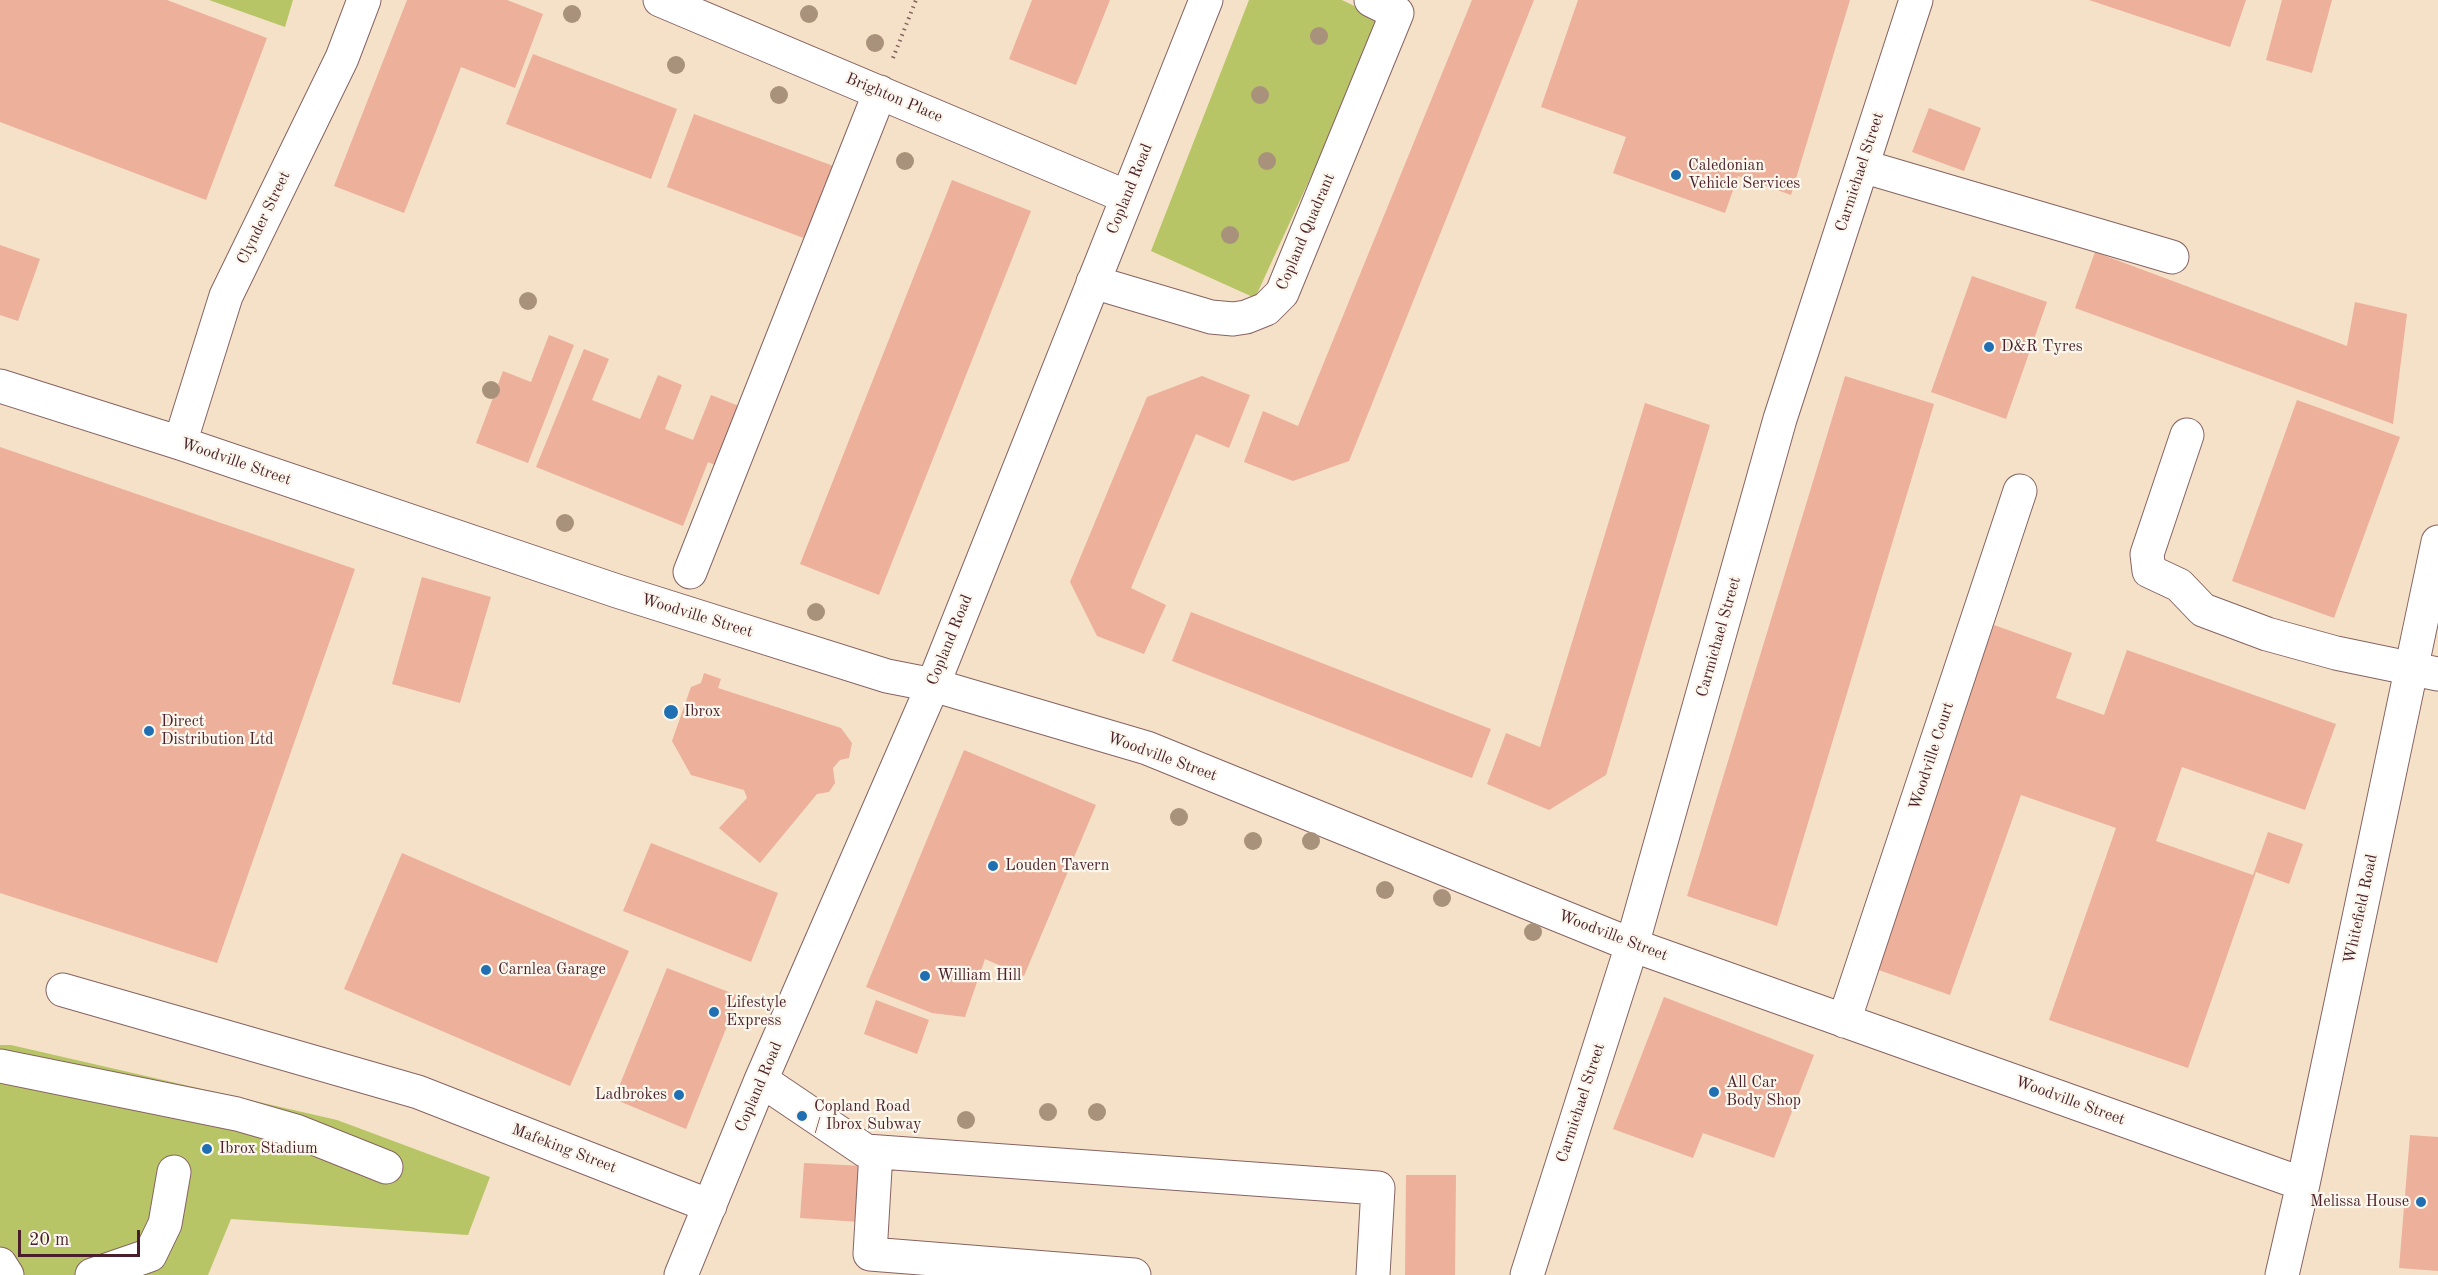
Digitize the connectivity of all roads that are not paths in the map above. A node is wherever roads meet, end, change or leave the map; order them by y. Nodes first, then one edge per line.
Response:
1 (364, 0) edge
2 (660, 0) edge
3 (1206, 0) edge
4 (1371, 0) edge
5 (1916, 0) edge
6 (880, 93) junction
7 (1862, 166) junction
8 (1127, 197) junction
9 (2172, 257) dead end
10 (1093, 282) junction
11 (0, 386) edge
12 (2187, 435) dead end
13 (180, 443) junction
14 (2020, 491) dead end
15 (2438, 542) edge
16 (690, 572) dead end
17 (2425, 671) edge
18 (933, 685) junction
19 (1632, 945) junction
20 (63, 990) dead end
21 (1844, 1021) junction
22 (0, 1066) edge
23 (761, 1080) junction
24 (876, 1152) junction
25 (386, 1167) dead end
26 (174, 1172) dead end
27 (2304, 1184) junction
28 (710, 1206) junction
29 (0, 1264) edge
30 (7, 1275) edge
31 (92, 1275) edge
32 (681, 1275) edge
33 (1134, 1275) edge
34 (1373, 1275) edge
35 (1527, 1275) edge
36 (2282, 1275) edge

1 - 13 street, Clynder Street
2 - 6 street, Brighton Place
3 - 8 street, Copland Road
4 - 10 street, Copland Quadrant
5 - 7 street, Carmichael Street
6 - 8 street, Brighton Place
6 - 16 street
7 - 9 street
7 - 19 street, Carmichael Street
8 - 10 street, Copland Road
10 - 18 street, Copland Road
11 - 13 street, Woodville Street
12 - 17 street
13 - 18 street, Woodville Street
14 - 21 street, Woodville Court
15 - 17 street, Whitefield Road
17 - 27 street, Whitefield Road
18 - 19 street, Woodville Street
18 - 23 street, Copland Road
19 - 21 street, Woodville Street
19 - 35 street, Carmichael Street
20 - 28 street, Mafeking Street
21 - 27 street, Woodville Street
22 - 25 street
23 - 24 street
23 - 28 street, Copland Road
24 - 33 street
24 - 34 street
26 - 31 street
27 - 36 street, Whitefield Road
28 - 32 street, Copland Road
29 - 30 street

